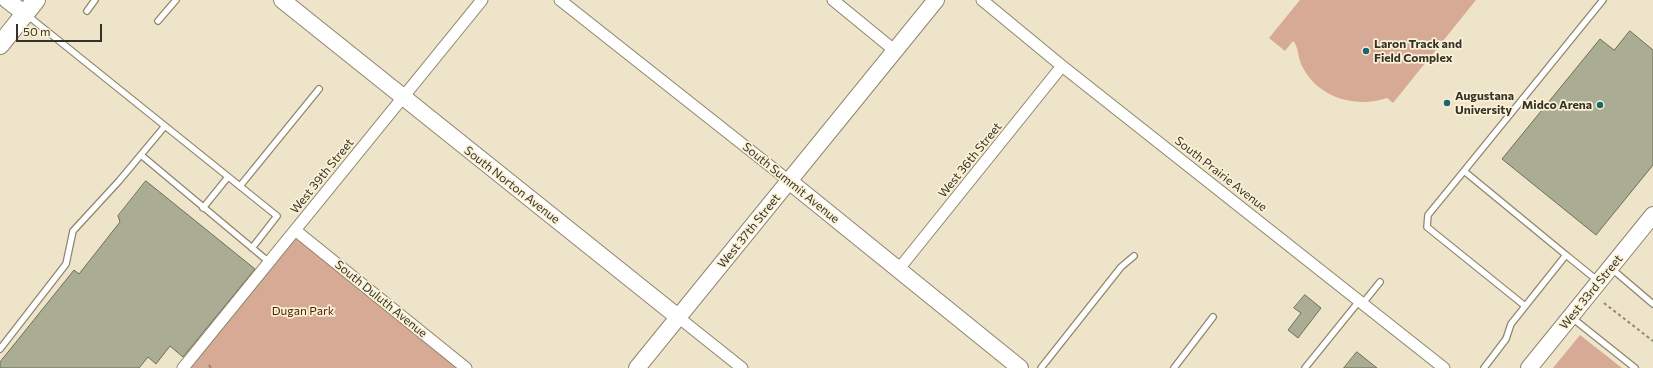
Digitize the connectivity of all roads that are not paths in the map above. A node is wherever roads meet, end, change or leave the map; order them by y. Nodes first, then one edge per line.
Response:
1 (7, 0) edge
2 (36, 0) edge
3 (95, 0) edge
4 (176, 0) edge
5 (282, 0) edge
6 (482, 0) edge
7 (560, 0) edge
8 (833, 0) edge
9 (936, 0) edge
10 (982, 0) edge
11 (1603, 0) edge
12 (86, 11) dead end
13 (25, 14) junction
14 (158, 21) dead end
15 (0, 45) edge
16 (894, 50) junction
17 (1062, 66) junction
18 (319, 89) dead end
19 (403, 98) junction
20 (165, 126) junction
21 (141, 155) junction
22 (1464, 171) junction
23 (228, 177) junction
24 (789, 181) junction
25 (240, 186) junction
26 (203, 208) junction
27 (1653, 215) edge
28 (295, 230) junction
29 (252, 248) junction
30 (1134, 256) dead end
31 (1566, 256) junction
32 (269, 262) junction
33 (1610, 268) junction
34 (898, 270) junction
35 (1380, 282) dead end
36 (1599, 282) junction
37 (1362, 302) junction
38 (1653, 304) edge
39 (1525, 306) junction
40 (678, 317) junction
41 (1212, 317) dead end
42 (1571, 317) junction
43 (0, 349) edge
44 (183, 368) edge
45 (466, 368) edge
46 (637, 368) edge
47 (742, 368) edge
48 (1020, 368) edge
49 (1042, 368) edge
50 (1174, 368) edge
51 (1306, 368) edge
52 (1444, 368) edge
53 (1484, 368) edge
54 (1529, 368) edge
55 (1635, 368) edge

1 - 13 street
2 - 13 main road
3 - 12 lane
4 - 14 lane
5 - 19 street, South Norton Avenue
6 - 19 street, West 39th Street
7 - 24 street, South Summit Avenue
8 - 16 street
9 - 16 street, West 37th Street
10 - 17 street, South Prairie Avenue
11 - 22 lane
13 - 15 main road
13 - 20 lane
16 - 24 street, West 37th Street
17 - 34 street, West 36th Street
17 - 37 street, South Prairie Avenue
18 - 25 lane
19 - 28 street, West 39th Street
19 - 40 street, South Norton Avenue
20 - 21 lane
20 - 23 lane
21 - 26 lane
21 - 43 lane
22 - 31 lane
22 - 39 lane
23 - 25 lane
23 - 26 lane
24 - 34 street, South Summit Avenue
24 - 40 street, West 37th Street
25 - 29 lane
26 - 29 lane
27 - 33 street, West 33rd Street
28 - 32 street, West 39th Street
28 - 45 street, South Duluth Avenue
29 - 32 lane
30 - 49 lane
31 - 36 lane
31 - 39 lane
32 - 44 street, West 39th Street
33 - 36 street, West 33rd Street
33 - 38 lane
34 - 48 street, South Summit Avenue
35 - 37 lane
36 - 42 street, West 33rd Street
37 - 51 lane
37 - 52 street, South Prairie Avenue
39 - 53 lane
40 - 46 street, West 37th Street
40 - 47 street, South Norton Avenue
41 - 50 lane
42 - 54 street, West 33rd Street
42 - 55 lane

